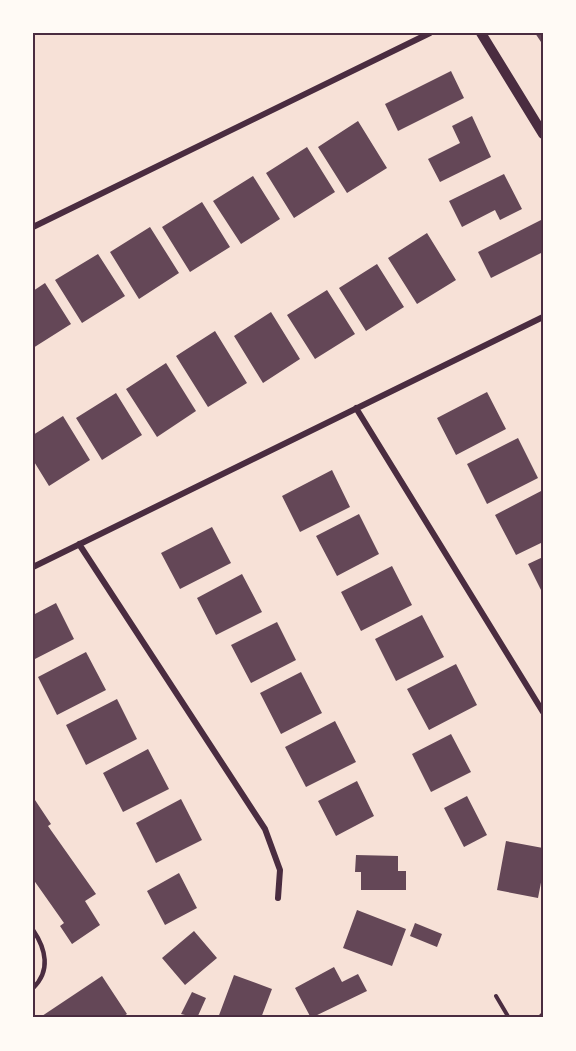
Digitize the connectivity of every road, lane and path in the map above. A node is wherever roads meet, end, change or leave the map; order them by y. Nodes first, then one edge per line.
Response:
1 (430, 33) edge
2 (481, 33) edge
3 (543, 134) edge
4 (33, 227) edge
5 (543, 317) edge
6 (356, 408) junction
7 (79, 544) junction
8 (33, 567) edge
9 (543, 712) edge
10 (278, 898) dead end
11 (33, 930) edge
12 (33, 988) edge
13 (496, 996) dead end
14 (543, 1014) edge
15 (509, 1018) edge
16 (538, 1018) edge

1 - 4 street
2 - 3 street
5 - 6 street
6 - 7 street
6 - 9 street
7 - 8 street
7 - 10 street
11 - 12 lane
13 - 15 path
14 - 16 path

